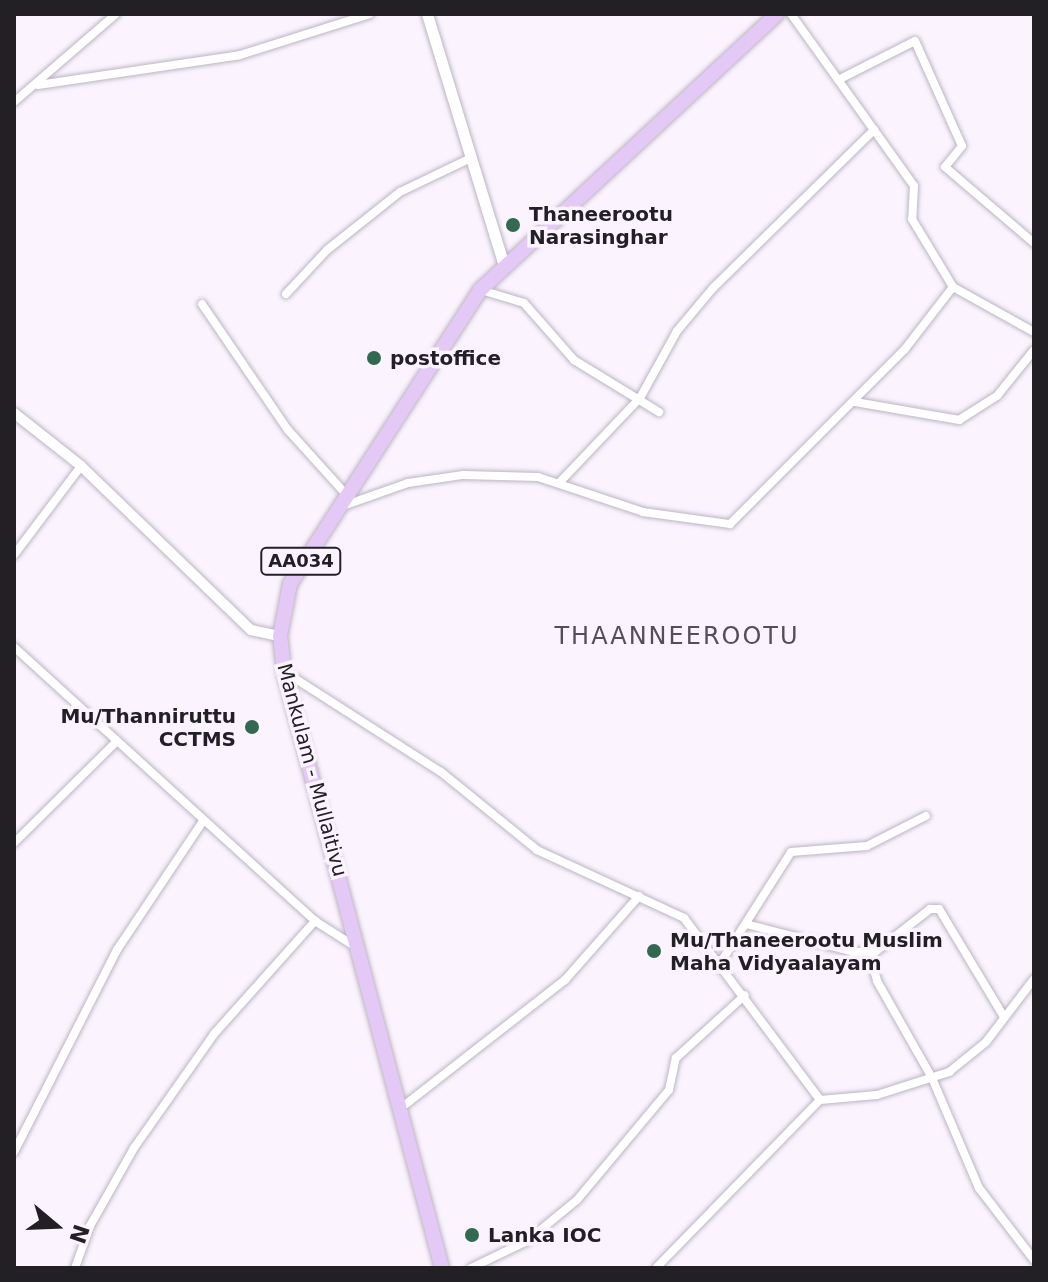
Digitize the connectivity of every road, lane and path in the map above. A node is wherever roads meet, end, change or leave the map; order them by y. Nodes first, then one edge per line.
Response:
1 (116, 14) edge
2 (370, 14) edge
3 (427, 14) edge
4 (777, 14) edge
5 (791, 14) edge
6 (838, 80) junction
7 (38, 85) junction
8 (14, 102) edge
9 (874, 130) junction
10 (469, 159) junction
11 (1034, 243) edge
12 (504, 266) junction
13 (953, 287) junction
14 (480, 290) junction
15 (286, 294) dead end
16 (202, 304) dead end
17 (1034, 332) edge
18 (1034, 350) edge
19 (640, 398) junction
20 (855, 402) junction
21 (659, 412) dead end
22 (14, 413) edge
23 (81, 466) junction
24 (559, 483) junction
25 (345, 493) junction
26 (335, 509) junction
27 (14, 555) edge
28 (280, 636) junction
29 (14, 647) edge
30 (284, 672) junction
31 (116, 742) junction
32 (926, 816) dead end
33 (203, 821) junction
34 (14, 843) edge
35 (639, 896) junction
36 (315, 921) junction
37 (746, 924) junction
38 (360, 950) junction
39 (874, 952) junction
40 (721, 962) junction
41 (1034, 979) edge
42 (745, 995) junction
43 (1004, 1017) junction
44 (932, 1078) junction
45 (820, 1100) junction
46 (401, 1108) junction
47 (14, 1152) edge
48 (1034, 1260) edge
49 (75, 1268) edge
50 (442, 1268) edge
51 (471, 1268) edge
52 (656, 1268) edge

1 - 7 street
2 - 7 street
3 - 10 main road
4 - 12 highway, Mankulam - Mullaitivu / AA034
5 - 6 street
6 - 9 street
6 - 11 street
7 - 8 street
9 - 13 street
9 - 19 street
10 - 12 main road
10 - 15 street
12 - 14 highway, Mankulam - Mullaitivu / AA034
13 - 17 street
13 - 20 street
14 - 19 street
14 - 25 highway, Mankulam - Mullaitivu / AA034
16 - 25 street
18 - 20 street
19 - 21 street
19 - 24 street
20 - 24 street
22 - 23 street
23 - 27 street
23 - 28 street
24 - 26 street
25 - 26 highway, Mankulam - Mullaitivu / AA034
26 - 28 highway, Mankulam - Mullaitivu / AA034
28 - 30 highway, Mankulam - Mullaitivu / AA034
29 - 31 street
30 - 35 street
30 - 38 highway, Mankulam - Mullaitivu / AA034
31 - 33 street
31 - 34 street
32 - 37 street
33 - 36 street
33 - 47 street
35 - 40 street
35 - 46 street
36 - 38 street
36 - 49 street
37 - 39 street
37 - 40 street
38 - 46 highway, Mankulam - Mullaitivu / AA034
39 - 43 street
39 - 44 street
40 - 42 street
41 - 43 street
42 - 45 street
42 - 51 street
43 - 44 street
44 - 45 street
44 - 48 street
45 - 52 street
46 - 50 highway, Mankulam - Mullaitivu / AA034

